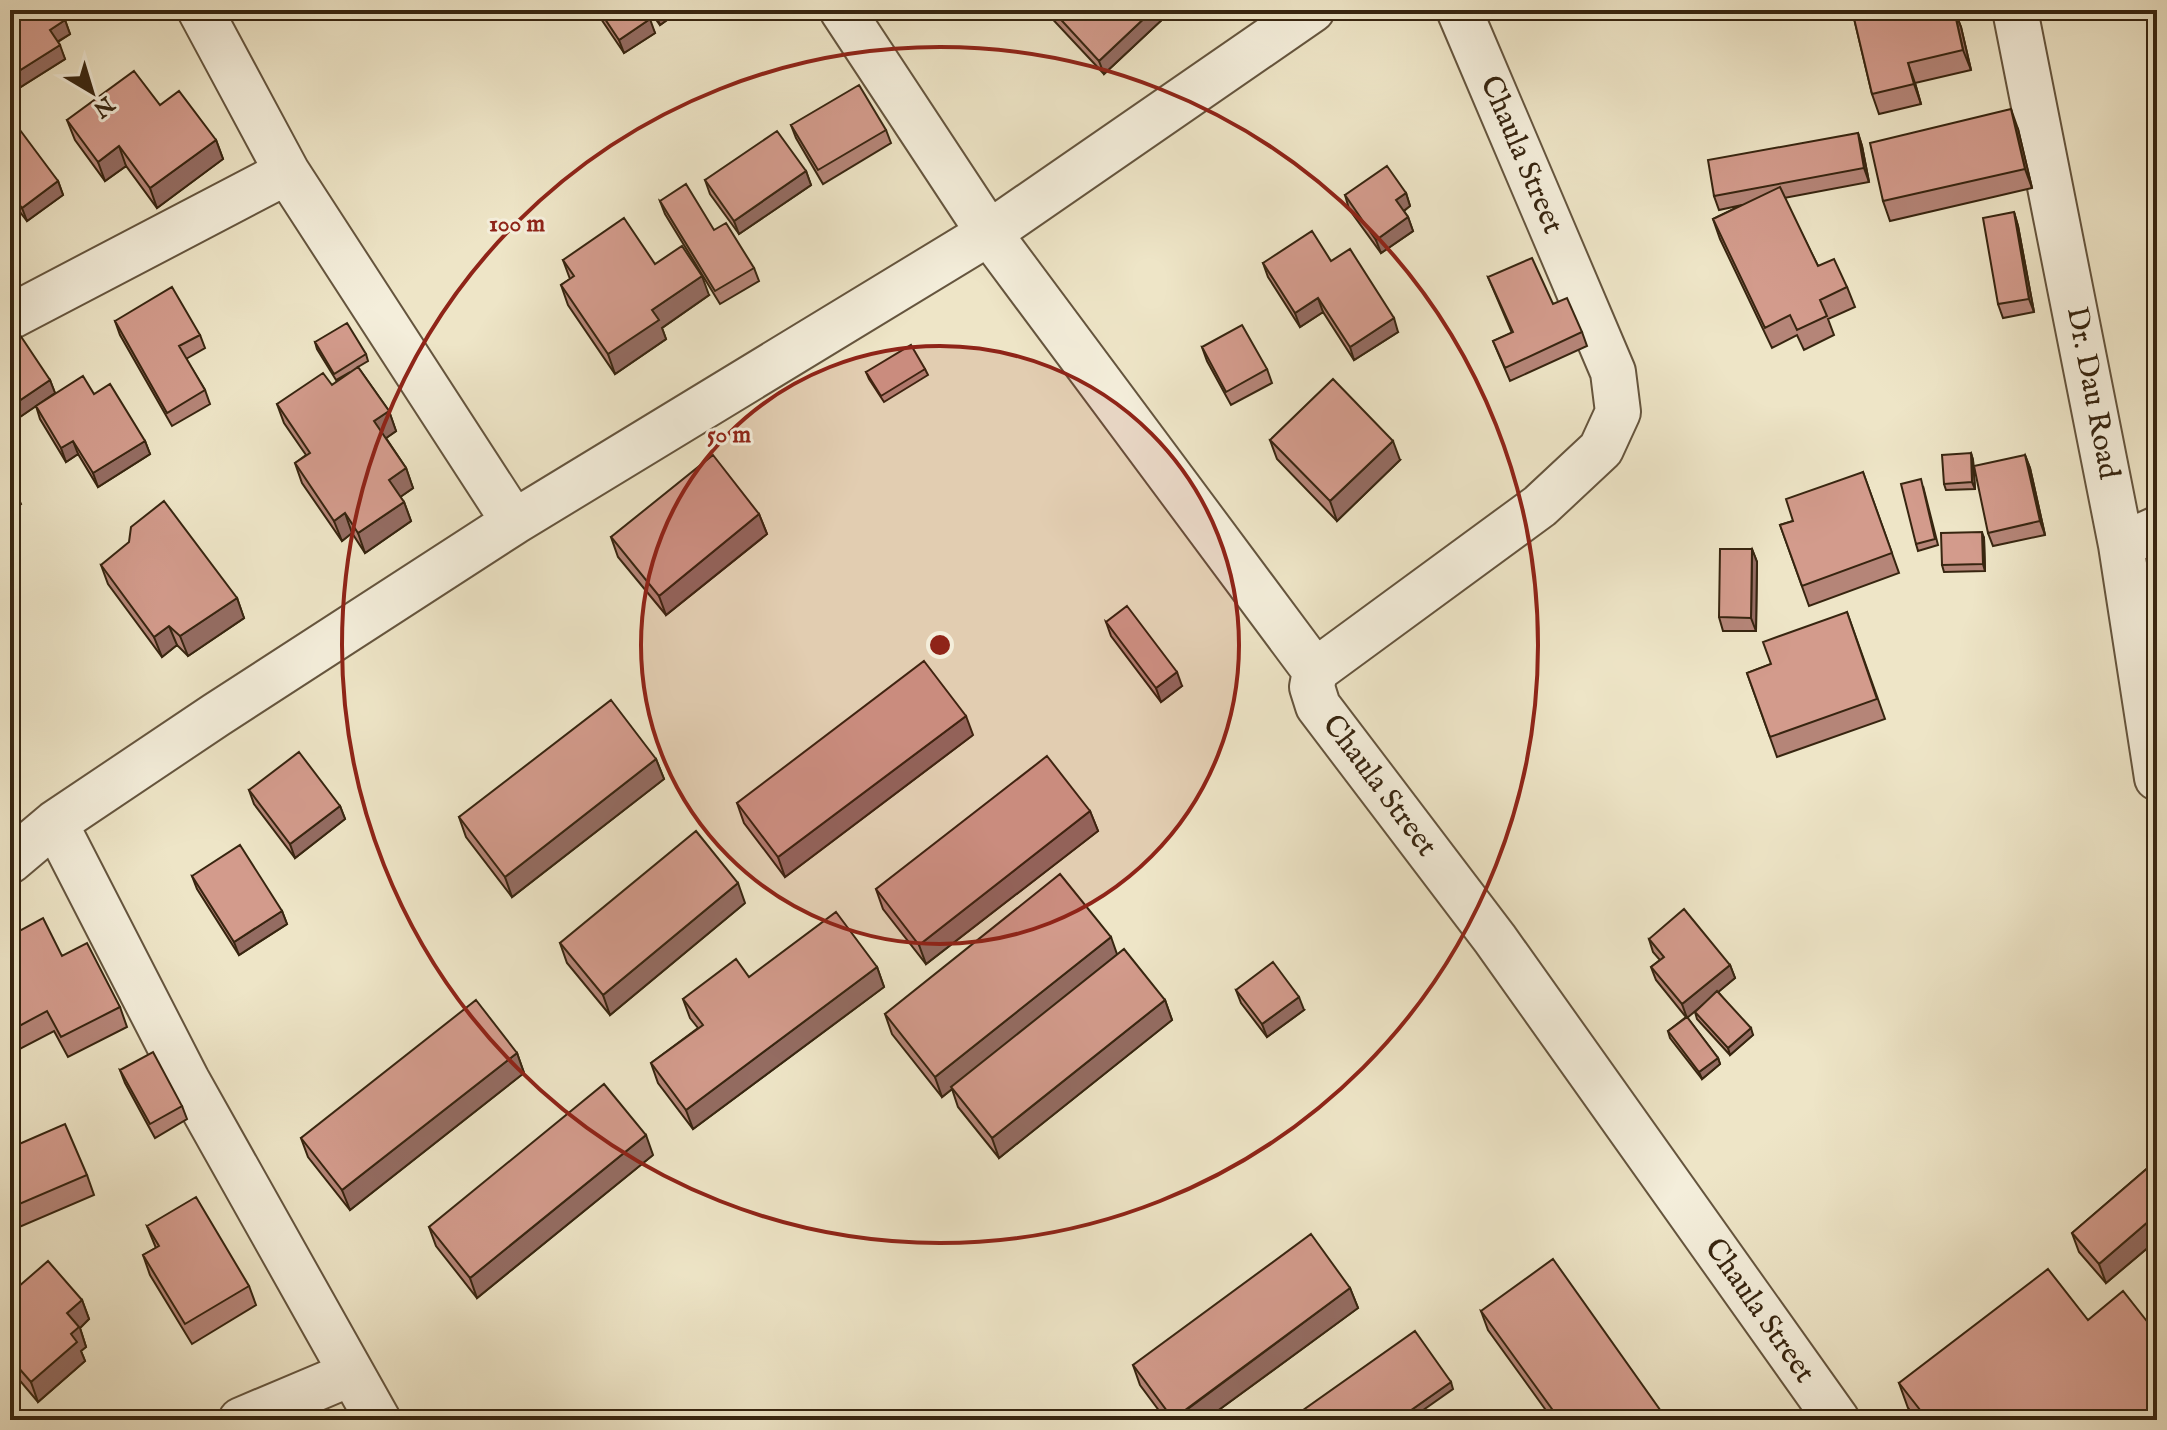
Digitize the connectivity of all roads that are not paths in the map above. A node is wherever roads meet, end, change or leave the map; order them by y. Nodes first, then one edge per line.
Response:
1 (200, 10) edge
2 (842, 10) edge
3 (1312, 10) edge
4 (1459, 10) edge
5 (2015, 10) edge
6 (287, 172) junction
7 (989, 233) junction
8 (10, 317) edge
9 (514, 522) junction
10 (2139, 537) edge
11 (1315, 671) junction
12 (2157, 778) edge
13 (55, 823) junction
14 (10, 861) edge
15 (350, 1374) junction
16 (241, 1420) edge
17 (378, 1420) edge
18 (1837, 1420) edge

1 - 6 street
2 - 7 street
3 - 7 street
4 - 11 street, Chaula Street
5 - 10 street, Dr. Dau Road
6 - 8 street
6 - 9 street
7 - 9 street
7 - 11 street
9 - 13 street
10 - 12 street, Dr. Dau Road
11 - 18 street, Chaula Street
13 - 14 street
13 - 15 street
15 - 16 street
15 - 17 street

